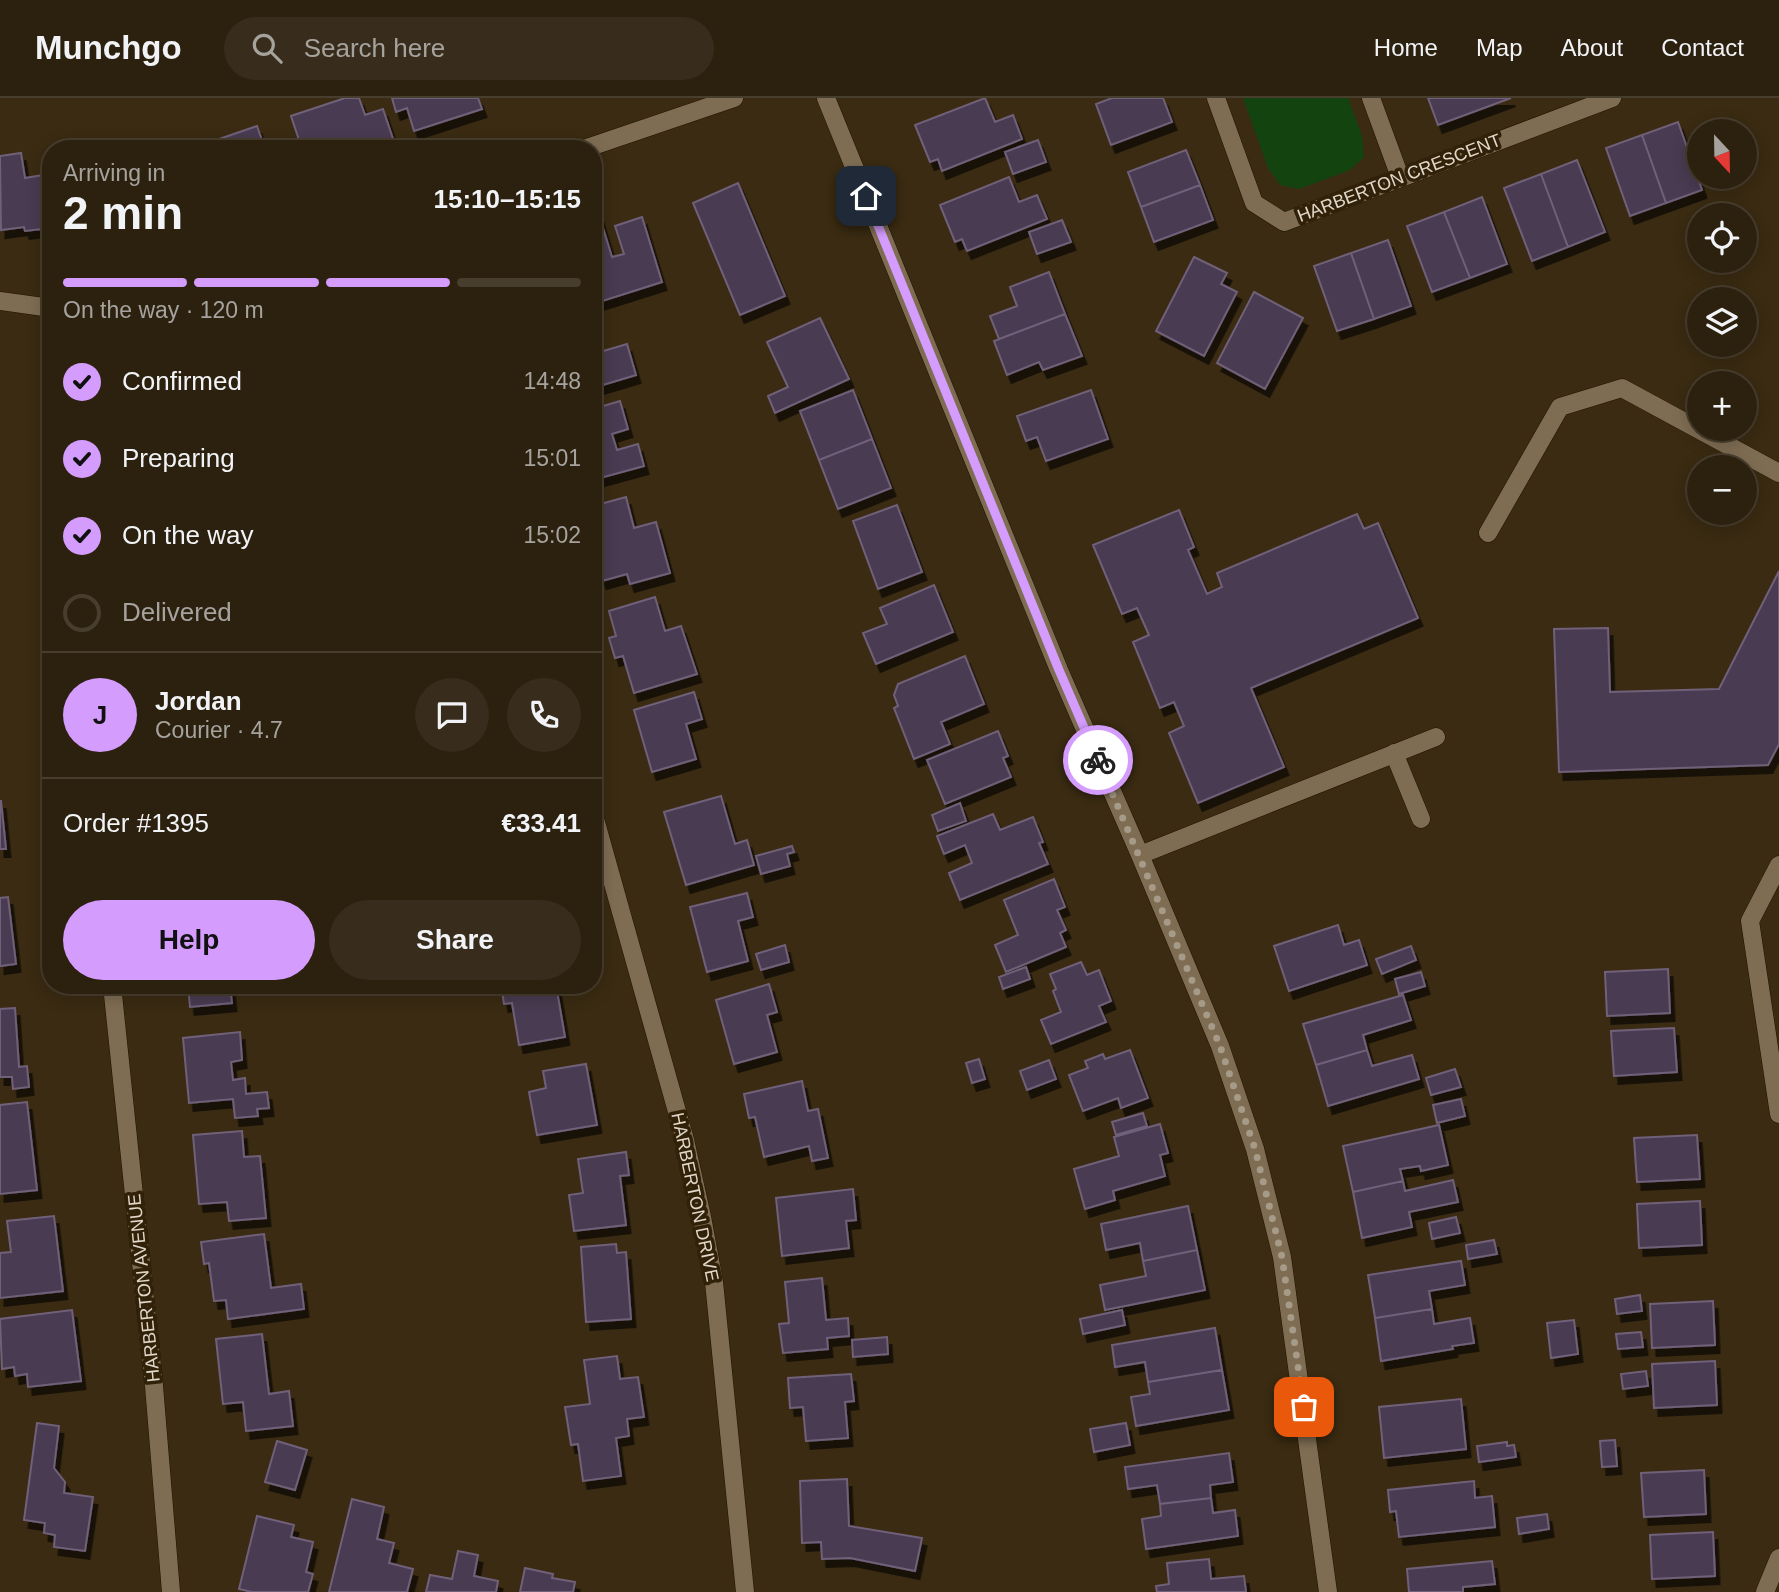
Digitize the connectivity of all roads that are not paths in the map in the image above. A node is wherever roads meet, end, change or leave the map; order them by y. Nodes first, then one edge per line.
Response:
1 (734, 98) edge
2 (826, 98) edge
3 (1216, 98) edge
4 (1371, 98) edge
5 (1612, 98) edge
6 (602, 143) edge
7 (1400, 177) junction
8 (0, 301) edge
9 (42, 308) edge
10 (1779, 473) edge
11 (1488, 533) dead end
12 (1436, 737) dead end
13 (1394, 753) junction
14 (1421, 819) dead end
15 (602, 844) edge
16 (1140, 855) junction
17 (1779, 864) edge
18 (113, 994) edge
19 (1772, 1006) edge
20 (1779, 1114) edge
21 (1779, 1558) edge
22 (172, 1592) edge
23 (744, 1592) edge
24 (1328, 1592) edge
25 (1765, 1592) edge

1 - 6 street
2 - 16 street
3 - 7 street, HARBERTON CRESCENT
4 - 7 street
5 - 7 street, HARBERTON CRESCENT
8 - 9 street
10 - 11 street
12 - 13 street
13 - 14 street
13 - 16 street
15 - 23 street, HARBERTON DRIVE
16 - 24 street
17 - 19 street
18 - 22 street, HARBERTON AVENUE
19 - 20 street
21 - 25 street

